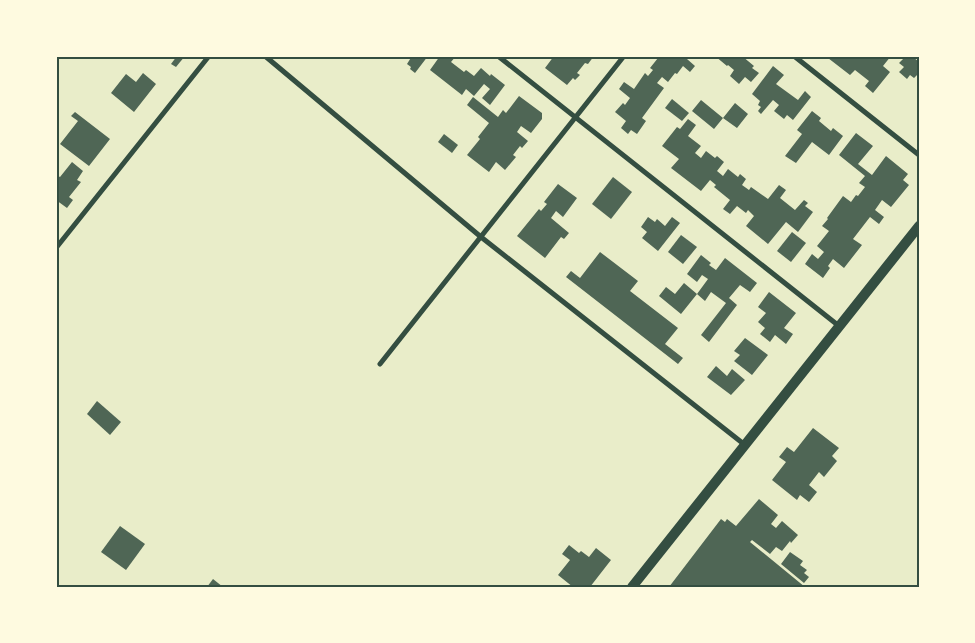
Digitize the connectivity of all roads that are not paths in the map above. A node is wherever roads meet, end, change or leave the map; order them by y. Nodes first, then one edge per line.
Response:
1 (209, 56) edge
2 (265, 56) edge
3 (498, 56) edge
4 (624, 56) edge
5 (794, 56) edge
6 (576, 117) junction
7 (919, 155) edge
8 (919, 226) edge
9 (481, 237) junction
10 (56, 248) edge
11 (839, 326) junction
12 (380, 364) dead end
13 (746, 445) junction
14 (632, 587) edge

1 - 10 street
2 - 9 street
3 - 6 street
4 - 6 street
5 - 7 street
6 - 9 street
6 - 11 street
8 - 11 main road
9 - 12 street
9 - 13 street
11 - 13 main road
13 - 14 main road

